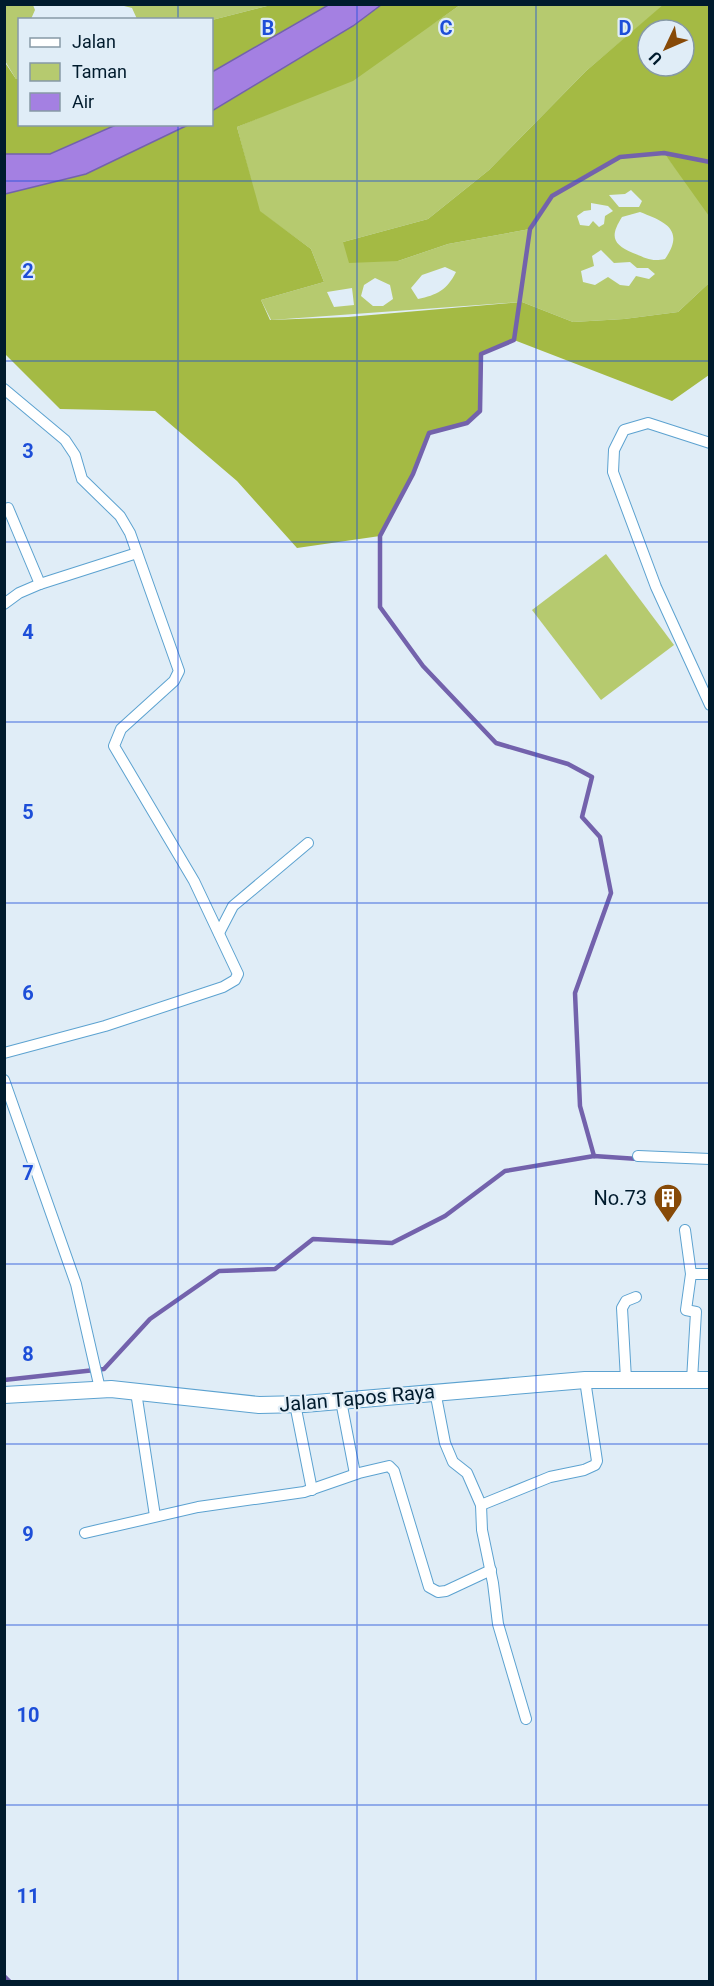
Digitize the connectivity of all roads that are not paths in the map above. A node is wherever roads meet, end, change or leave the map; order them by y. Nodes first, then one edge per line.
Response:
1 (4, 389) edge
2 (710, 442) edge
3 (8, 508) dead end
4 (137, 553) junction
5 (40, 584) junction
6 (4, 604) edge
7 (710, 705) edge
8 (308, 843) dead end
9 (219, 933) junction
10 (4, 1053) edge
11 (4, 1080) edge
12 (638, 1156) dead end
13 (710, 1159) edge
14 (685, 1230) dead end
15 (691, 1274) junction
16 (710, 1274) edge
17 (636, 1297) dead end
18 (626, 1379) junction
19 (585, 1380) junction
20 (692, 1380) junction
21 (710, 1380) edge
22 (100, 1389) junction
23 (136, 1392) junction
24 (435, 1392) junction
25 (4, 1395) edge
26 (341, 1401) junction
27 (295, 1404) junction
28 (356, 1474) junction
29 (312, 1490) junction
30 (481, 1505) junction
31 (155, 1516) junction
32 (86, 1533) dead end
33 (491, 1570) junction
34 (526, 1719) dead end

1 - 4 street
2 - 7 street
3 - 5 street
4 - 5 street
4 - 9 street
5 - 6 street
8 - 9 street
9 - 10 street
11 - 22 street
12 - 13 street
14 - 15 street
15 - 16 street
15 - 20 street
17 - 18 street
18 - 19 main road, Jalan Tapos Raya
18 - 20 main road, Jalan Tapos Raya
19 - 24 main road, Jalan Tapos Raya
19 - 30 street
20 - 21 main road, Jalan Tapos Raya
22 - 23 main road, Jalan Tapos Raya
22 - 25 main road, Jalan Tapos Raya
23 - 27 main road, Jalan Tapos Raya
23 - 31 street
24 - 26 main road, Jalan Tapos Raya
24 - 30 street
26 - 27 main road, Jalan Tapos Raya
26 - 28 street
27 - 29 street
28 - 29 street
28 - 33 street
29 - 31 street
30 - 33 street
31 - 32 street
33 - 34 street

